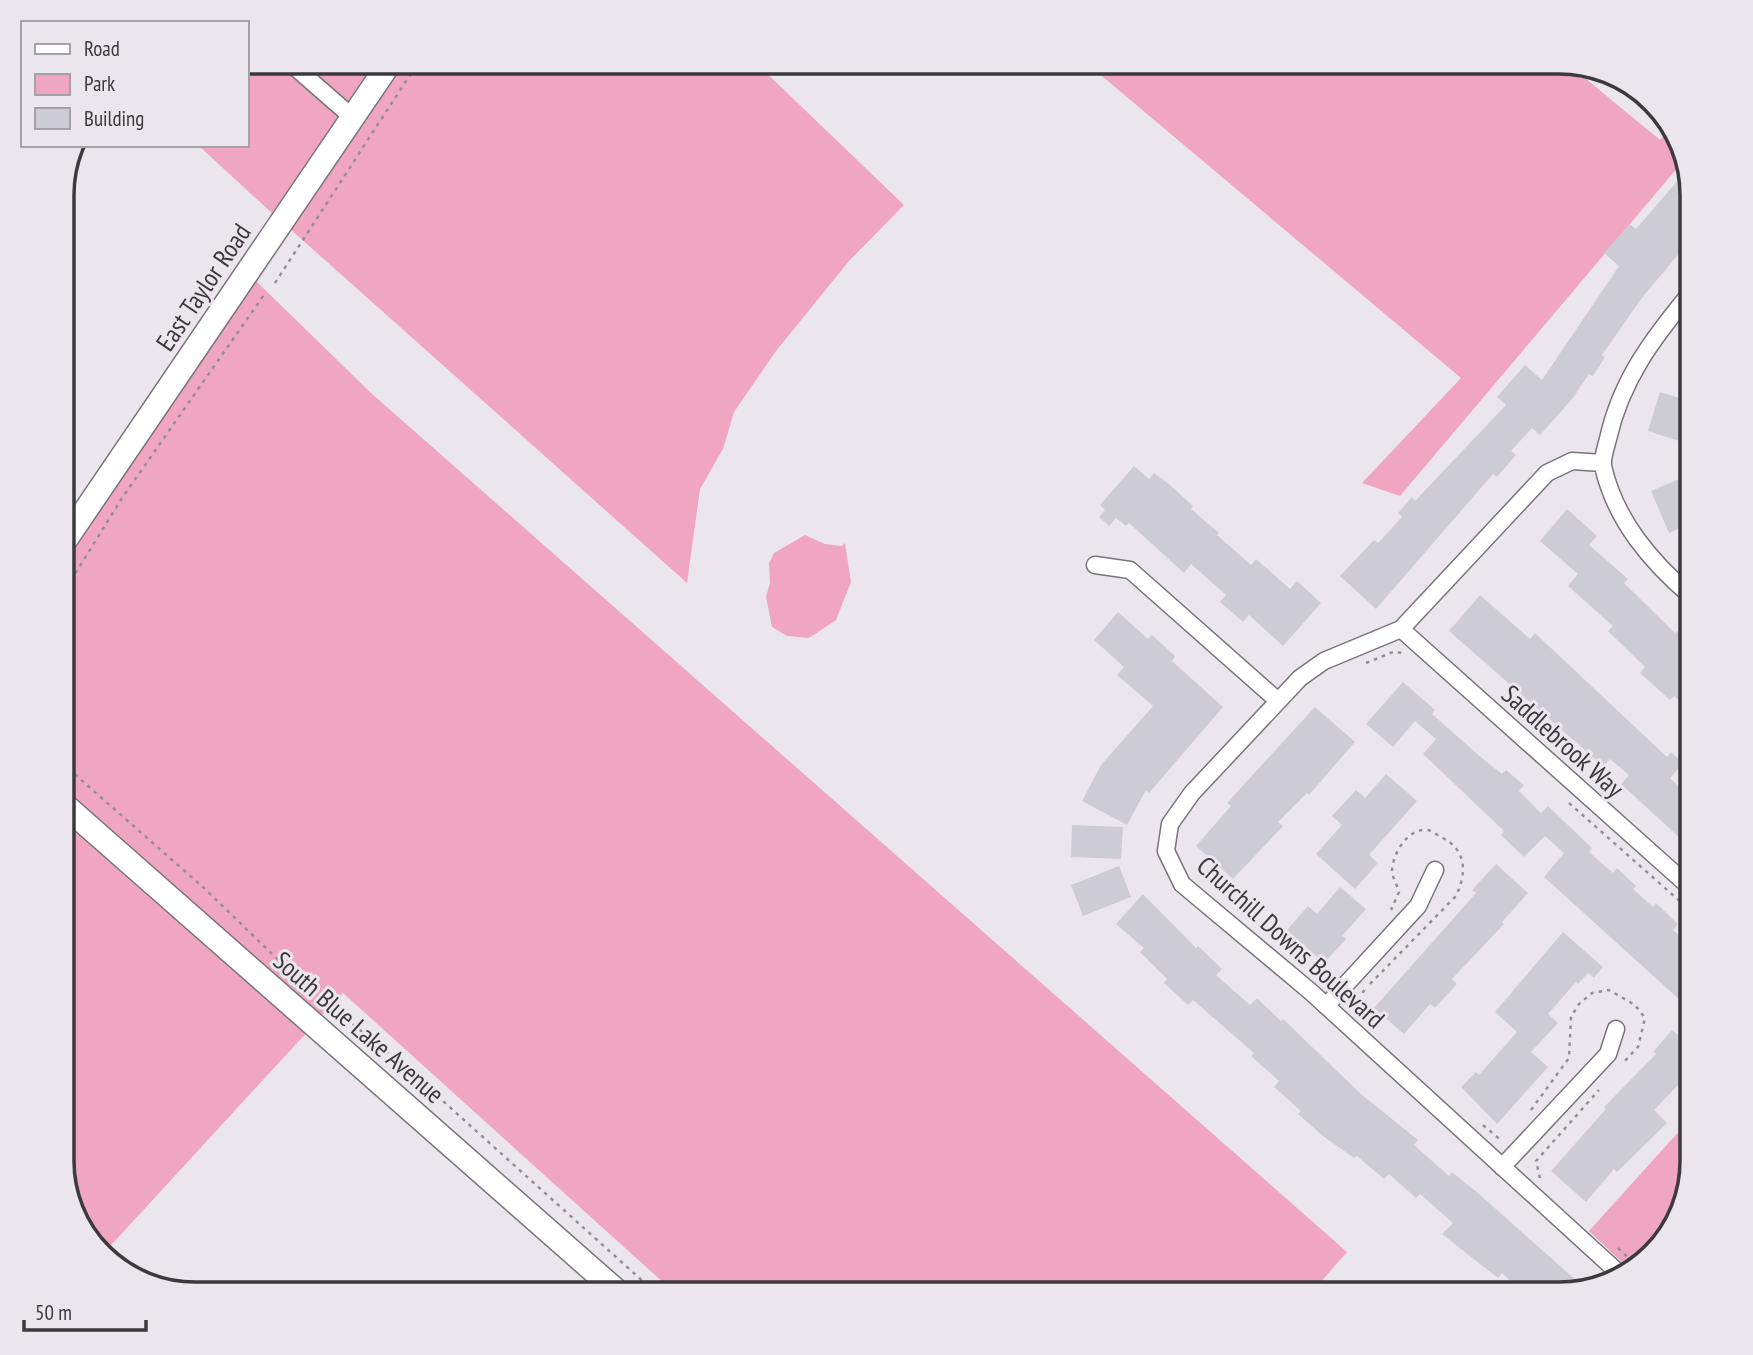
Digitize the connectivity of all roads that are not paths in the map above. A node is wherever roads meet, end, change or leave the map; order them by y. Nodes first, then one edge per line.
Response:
1 (303, 74) edge
2 (382, 74) edge
3 (352, 117) junction
4 (1680, 305) edge
5 (1602, 463) junction
6 (74, 527) edge
7 (1095, 565) dead end
8 (1680, 587) edge
9 (1401, 629) junction
10 (1278, 701) junction
11 (74, 814) edge
12 (1435, 870) dead end
13 (1680, 878) edge
14 (1326, 1006) junction
15 (1616, 1029) dead end
16 (1502, 1167) junction
17 (1613, 1268) edge
18 (605, 1282) edge

1 - 3 street
2 - 3 main road, East Taylor Road
3 - 6 main road, East Taylor Road
4 - 5 street
5 - 8 street
5 - 9 street, Churchill Downs Boulevard
7 - 10 street
9 - 10 street, Churchill Downs Boulevard
9 - 13 street, Saddlebrook Way
10 - 14 street, Churchill Downs Boulevard
11 - 18 main road, South Blue Lake Avenue
12 - 14 street
14 - 16 street, Churchill Downs Boulevard
15 - 16 street
16 - 17 street, Churchill Downs Boulevard

